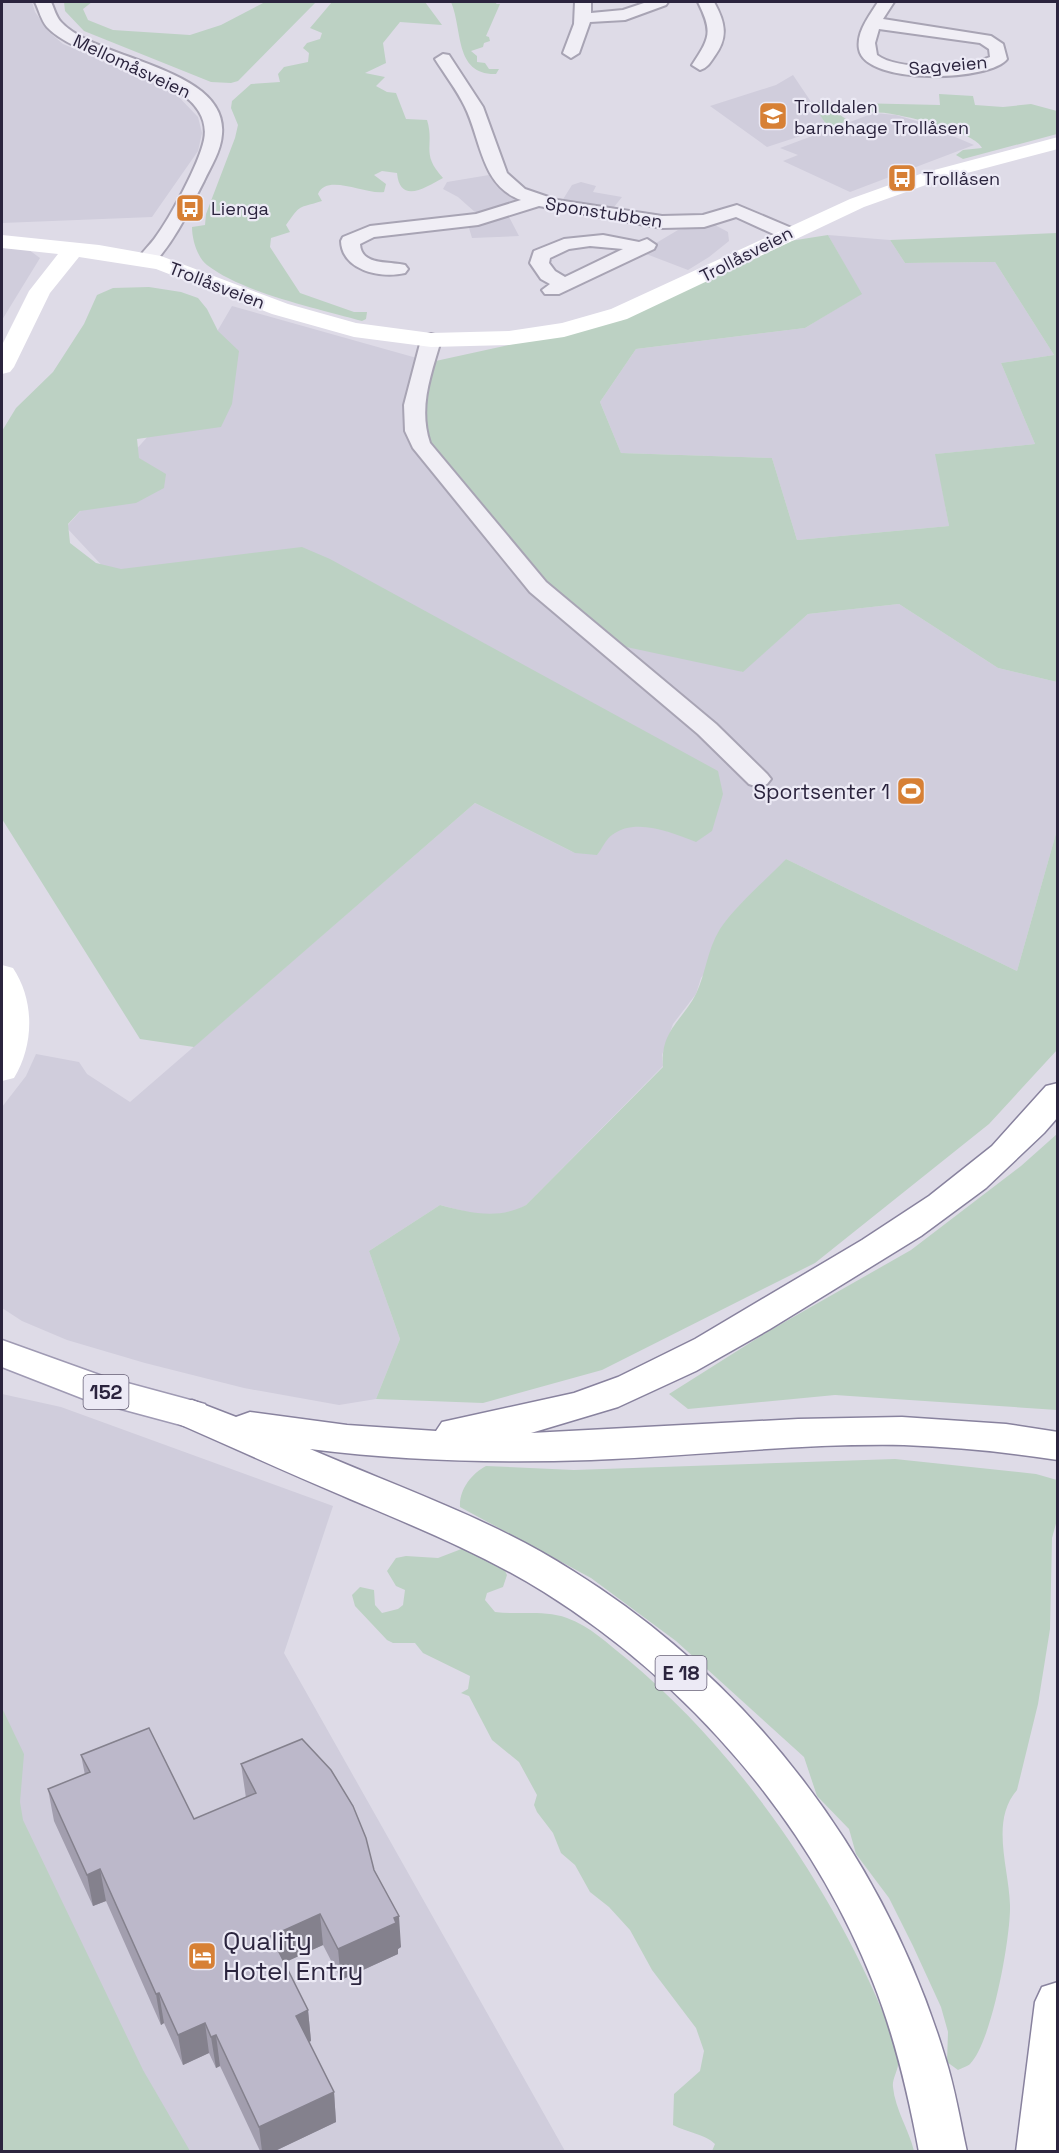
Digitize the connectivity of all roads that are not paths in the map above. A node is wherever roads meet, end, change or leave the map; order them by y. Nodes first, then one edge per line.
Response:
1 (43, 2) edge
2 (660, 2) edge
3 (706, 2) edge
4 (886, 2) edge
5 (584, 10) edge
6 (874, 22) junction
7 (571, 53) dead end
8 (443, 59) dead end
9 (700, 66) dead end
10 (1058, 143) edge
11 (536, 201) junction
12 (673, 222) junction
13 (416, 226) junction
14 (781, 237) junction
15 (2, 242) edge
16 (641, 248) junction
17 (74, 249) junction
18 (147, 259) junction
19 (430, 340) junction
20 (2, 367) edge
21 (758, 779) dead end
22 (2, 975) edge
23 (2, 1070) edge
24 (1058, 1094) edge
25 (2, 1353) edge
26 (192, 1414) junction
27 (381, 1443) junction
28 (1058, 1446) edge
29 (1058, 2002) edge
30 (943, 2151) edge
31 (1040, 2151) edge

1 - 18 street, Mellomåsveien
2 - 5 street
3 - 9 street
4 - 6 street, Sagveien
5 - 7 street
6 - 6 street, Sagveien
8 - 11 street, Sponstubben
10 - 14 main road, Trollåsveien
11 - 12 street, Sponstubben
11 - 13 street, Sponstubben
12 - 14 street, Sponstubben
12 - 16 street, Sponstubben
13 - 13 street, Sponstubben
14 - 19 main road, Trollåsveien
15 - 17 main road, Trollåsveien
16 - 16 street, Sponstubben
17 - 18 main road, Trollåsveien
17 - 20 main road
18 - 19 main road, Trollåsveien
19 - 21 street
22 - 23 main road
24 - 27 main road
25 - 26 main road, 152
26 - 27 main road
26 - 30 main road, E 18
27 - 28 main road
29 - 31 main road

